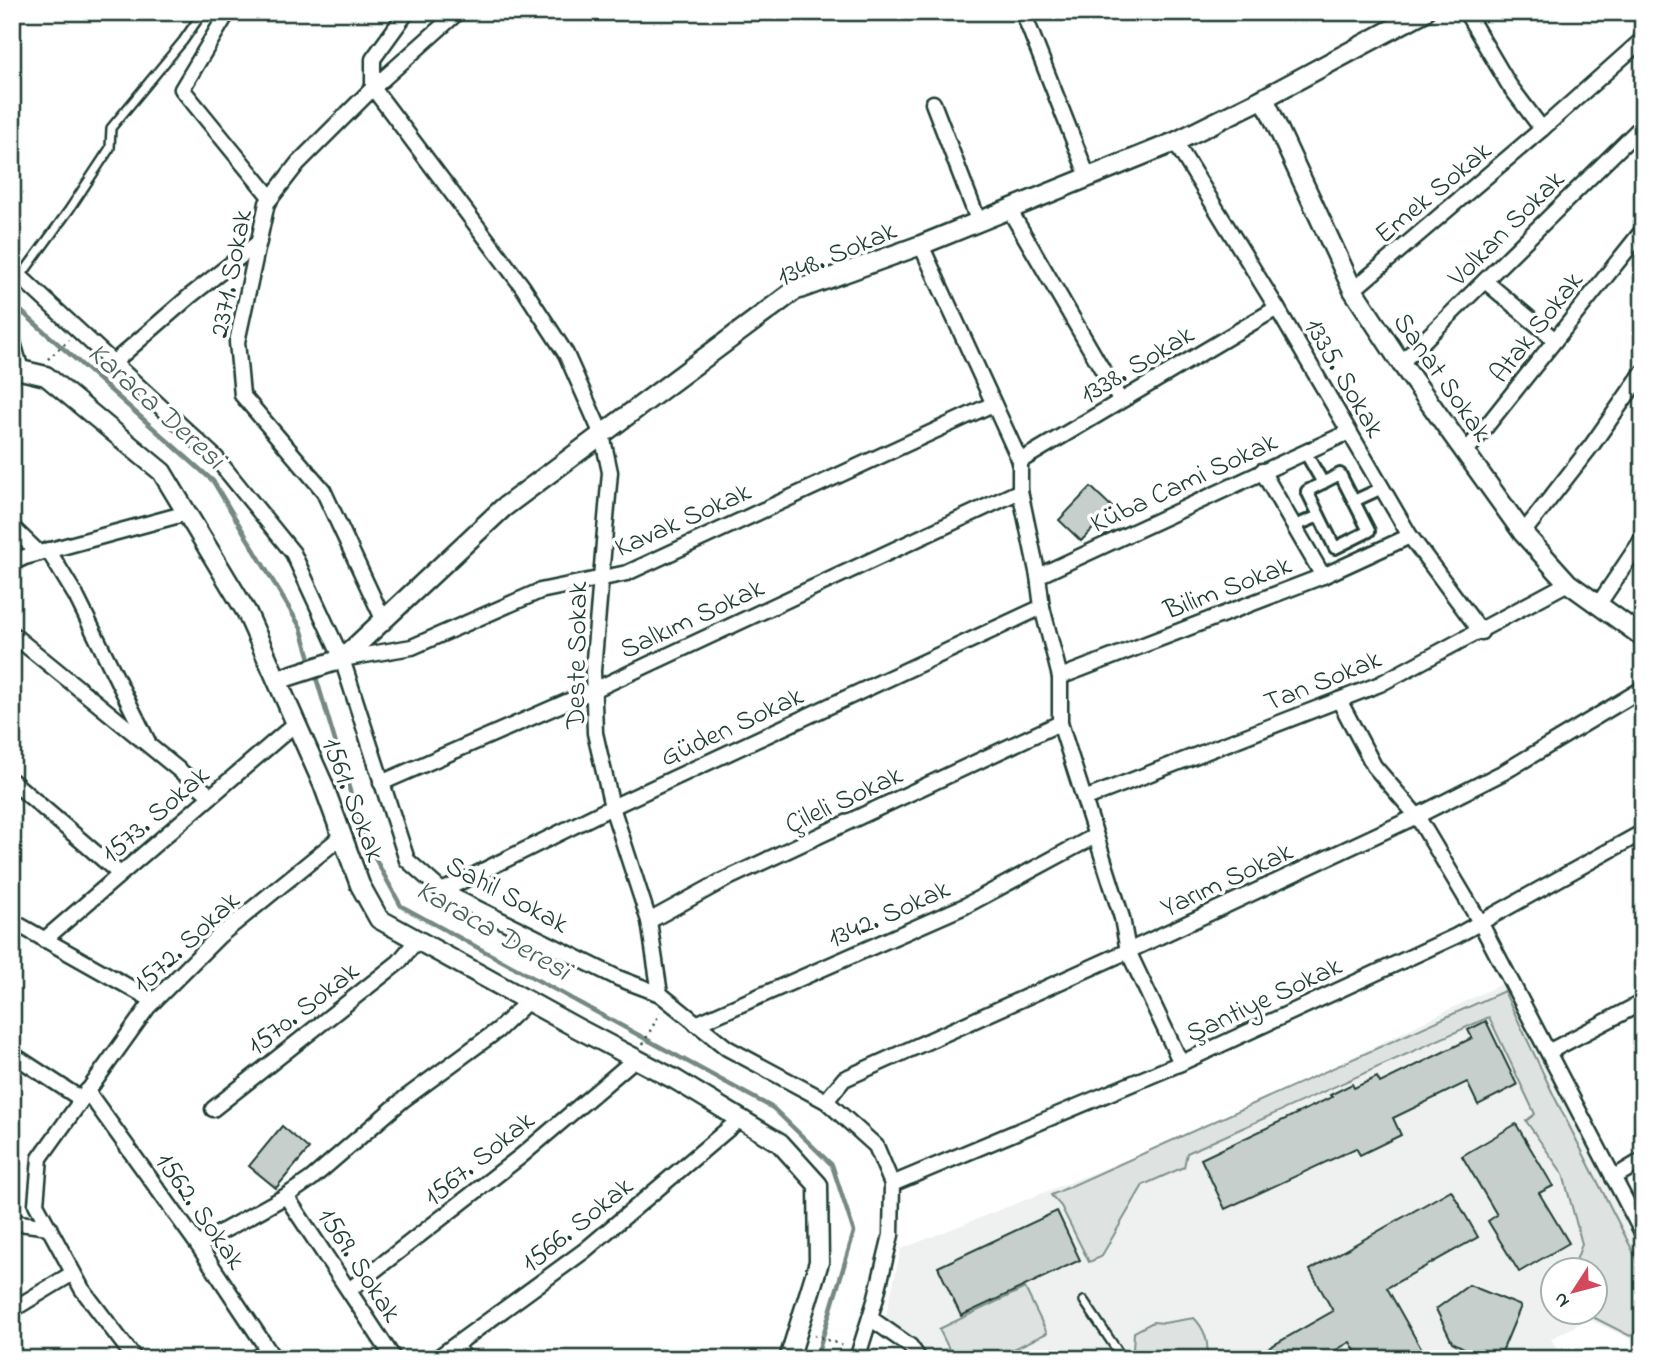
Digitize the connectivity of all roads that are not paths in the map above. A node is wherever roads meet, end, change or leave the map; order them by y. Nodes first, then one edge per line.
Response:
1 (203, 12) edge
2 (228, 12) edge
3 (407, 12) edge
4 (458, 12) edge
5 (1023, 12) edge
6 (1424, 12) edge
7 (1466, 12) edge
8 (1643, 39) edge
9 (373, 88) junction
10 (1264, 98) junction
11 (933, 103) dead end
12 (1643, 125) edge
13 (1542, 129) junction
14 (1175, 142) junction
15 (1088, 177) junction
16 (271, 198) junction
17 (1009, 209) junction
18 (978, 220) junction
19 (1643, 230) edge
20 (259, 242) junction
21 (921, 245) junction
22 (17, 272) edge
23 (1485, 281) junction
24 (1353, 290) junction
25 (1277, 308) junction
26 (12, 339) edge
27 (1555, 340) junction
28 (114, 362) junction
29 (1401, 363) junction
30 (17, 369) edge
31 (1643, 372) edge
32 (1120, 400) junction
33 (993, 404) junction
34 (1349, 432) junction
35 (601, 435) junction
36 (1305, 452) junction
37 (1465, 453) junction
38 (1020, 461) junction
39 (1262, 471) junction
40 (1323, 483) junction
41 (1382, 488) junction
42 (1020, 491) junction
43 (1354, 501) junction
44 (187, 513) junction
45 (1319, 516) junction
46 (1294, 526) junction
47 (12, 527) edge
48 (1523, 533) junction
49 (1409, 536) junction
50 (1643, 538) edge
51 (1350, 540) junction
52 (43, 552) junction
53 (1360, 559) junction
54 (12, 563) edge
55 (1038, 576) junction
56 (1323, 576) junction
57 (600, 578) junction
58 (1568, 583) junction
59 (1598, 605) junction
60 (1042, 607) junction
61 (384, 621) junction
62 (1481, 632) junction
63 (12, 634) edge
64 (1643, 637) edge
65 (342, 659) junction
66 (1060, 677) junction
67 (277, 680) junction
68 (1643, 687) edge
69 (594, 690) junction
70 (1339, 700) junction
71 (296, 723) junction
72 (1060, 723) junction
73 (151, 746) junction
74 (12, 782) edge
75 (381, 783) junction
76 (211, 796) junction
77 (1084, 799) junction
78 (612, 807) junction
79 (1417, 816) junction
80 (1643, 832) edge
81 (342, 836) junction
82 (1096, 836) junction
83 (121, 874) junction
84 (442, 891) junction
85 (12, 921) edge
86 (649, 921) junction
87 (1480, 922) junction
88 (44, 940) junction
89 (416, 940) junction
90 (1128, 951) junction
91 (664, 997) junction
92 (154, 1001) junction
93 (528, 1001) junction
94 (1643, 1002) edge
95 (695, 1024) junction
96 (1549, 1051) junction
97 (12, 1054) edge
98 (635, 1059) junction
99 (1181, 1063) junction
100 (84, 1095) junction
101 (826, 1101) junction
102 (213, 1109) dead end
103 (740, 1119) junction
104 (1643, 1160) edge
105 (1613, 1178) junction
106 (892, 1184) junction
107 (286, 1196) junction
108 (12, 1222) edge
109 (48, 1227) junction
110 (1643, 1234) edge
111 (198, 1245) junction
112 (73, 1273) junction
113 (349, 1290) junction
114 (1084, 1301) dead end
115 (12, 1310) edge
116 (870, 1318) junction
117 (454, 1347) junction
118 (271, 1354) edge
119 (858, 1355) edge
120 (135, 1359) edge
121 (255, 1359) edge
122 (394, 1359) edge
123 (436, 1359) edge
124 (467, 1359) edge
125 (789, 1359) edge
126 (919, 1359) edge
127 (1123, 1359) edge

1 - 22 lane
2 - 16 street
3 - 9 street
4 - 9 street, 2371. Sokak
5 - 15 street
6 - 10 street, 1348. Sokak
7 - 13 street
8 - 13 street, Emek Sokak
9 - 16 street, 2371. Sokak
9 - 35 street, Deste Sokak
10 - 14 street, 1348. Sokak
10 - 24 street, Sanat Sokak
11 - 18 street
12 - 23 street, Volkan Sokak
13 - 24 street, Emek Sokak
14 - 15 street, 1348. Sokak
14 - 25 street, 1335. Sokak
15 - 17 street, 1348. Sokak
16 - 20 street, 2371. Sokak
17 - 18 street, 1348. Sokak
17 - 32 street
18 - 21 street, 1348. Sokak
19 - 27 street, Atak Sokak
20 - 28 street
20 - 61 street, 2371. Sokak
21 - 33 street
21 - 35 street, 1348. Sokak
22 - 28 street, Sahil Sokak
23 - 27 street
23 - 29 street, Volkan Sokak
24 - 29 street, Sanat Sokak
25 - 32 street, 1338. Sokak
25 - 34 street, 1335. Sokak
26 - 30 street
27 - 37 street, Atak Sokak
28 - 65 street, Sahil Sokak
29 - 37 street, Sanat Sokak
30 - 44 street, 1561. Sokak
31 - 48 street
32 - 38 street, 1338. Sokak
33 - 38 street
33 - 57 street, Kavak Sokak
34 - 36 street, Küba Cami Sokak
34 - 41 street, 1335. Sokak
35 - 57 street, Deste Sokak
35 - 61 street, 1348. Sokak
36 - 39 street, Küba Cami Sokak
36 - 40 street
37 - 48 street, Sanat Sokak
38 - 42 street
39 - 46 street
39 - 55 street, Küba Cami Sokak
40 - 43 street
40 - 45 street
41 - 43 street
41 - 49 street, 1335. Sokak
42 - 55 street
42 - 69 street, Salkım Sokak
43 - 51 street
44 - 52 street
44 - 67 street, 1561. Sokak
45 - 46 street
45 - 51 street
46 - 56 street
47 - 52 street
48 - 58 street, Sanat Sokak
49 - 53 street, Bilim Sokak
49 - 62 street, 1335. Sokak
50 - 59 street
51 - 53 street
52 - 54 street
52 - 73 street
53 - 56 street, Bilim Sokak
55 - 60 street
56 - 66 street, Bilim Sokak
57 - 65 street, Kavak Sokak
57 - 69 street, Deste Sokak
58 - 59 street, Sanat Sokak
58 - 62 street, Tan Sokak
59 - 64 street, Sanat Sokak
60 - 66 street
60 - 78 street, Güden Sokak
61 - 65 street, 1348. Sokak
62 - 70 street, Tan Sokak
63 - 73 street
65 - 67 street
65 - 75 street, Sahil Sokak
66 - 72 street
67 - 71 street, 1561. Sokak
68 - 79 street, Yarım Sokak
69 - 75 street, Salkım Sokak
69 - 78 street, Deste Sokak
70 - 77 street, Tan Sokak
70 - 79 street
71 - 76 street, 1573. Sokak
71 - 81 street, 1561. Sokak
72 - 77 street
72 - 86 street, Çileli Sokak
73 - 76 street
74 - 83 street
75 - 84 street, Sahil Sokak
76 - 83 street, 1573. Sokak
77 - 82 street
78 - 84 street, Güden Sokak
78 - 86 street, Deste Sokak
79 - 87 street
79 - 90 street, Yarım Sokak
80 - 87 street, Şantiye Sokak
81 - 89 street, 1561. Sokak
81 - 92 street, 1572. Sokak
82 - 90 street
82 - 95 street, 1342. Sokak
83 - 88 street, 1573. Sokak
84 - 91 street, Sahil Sokak
85 - 88 street
86 - 91 street, Deste Sokak
87 - 96 street
87 - 99 street, Şantiye Sokak
88 - 92 street
89 - 93 street, 1561. Sokak
89 - 102 street, 1570. Sokak
90 - 99 street
90 - 101 street, Yarım Sokak
91 - 95 street, Sahil Sokak
92 - 100 street, 1572. Sokak
93 - 98 street, 1561. Sokak
93 - 107 street
94 - 96 street
95 - 101 street, Sahil Sokak
96 - 105 street
97 - 100 street
98 - 103 street, 1561. Sokak
98 - 113 street, 1567. Sokak
99 - 106 street, Şantiye Sokak
100 - 109 street, 1572. Sokak
100 - 111 street, 1562. Sokak
101 - 106 street, Sahil Sokak
103 - 117 street, 1566. Sokak
103 - 125 street, 1561. Sokak
104 - 105 street
105 - 110 street
106 - 116 street, Sahil Sokak
107 - 111 street
107 - 113 street, 1569. Sokak
108 - 109 street
109 - 112 street, 1572. Sokak
111 - 118 street, 1562. Sokak
112 - 115 street
112 - 120 street, 1572. Sokak
113 - 122 street, 1569. Sokak
114 - 127 lane
116 - 119 street, Sahil Sokak
116 - 126 street
117 - 123 street, 1566. Sokak
117 - 124 street
118 - 121 street

